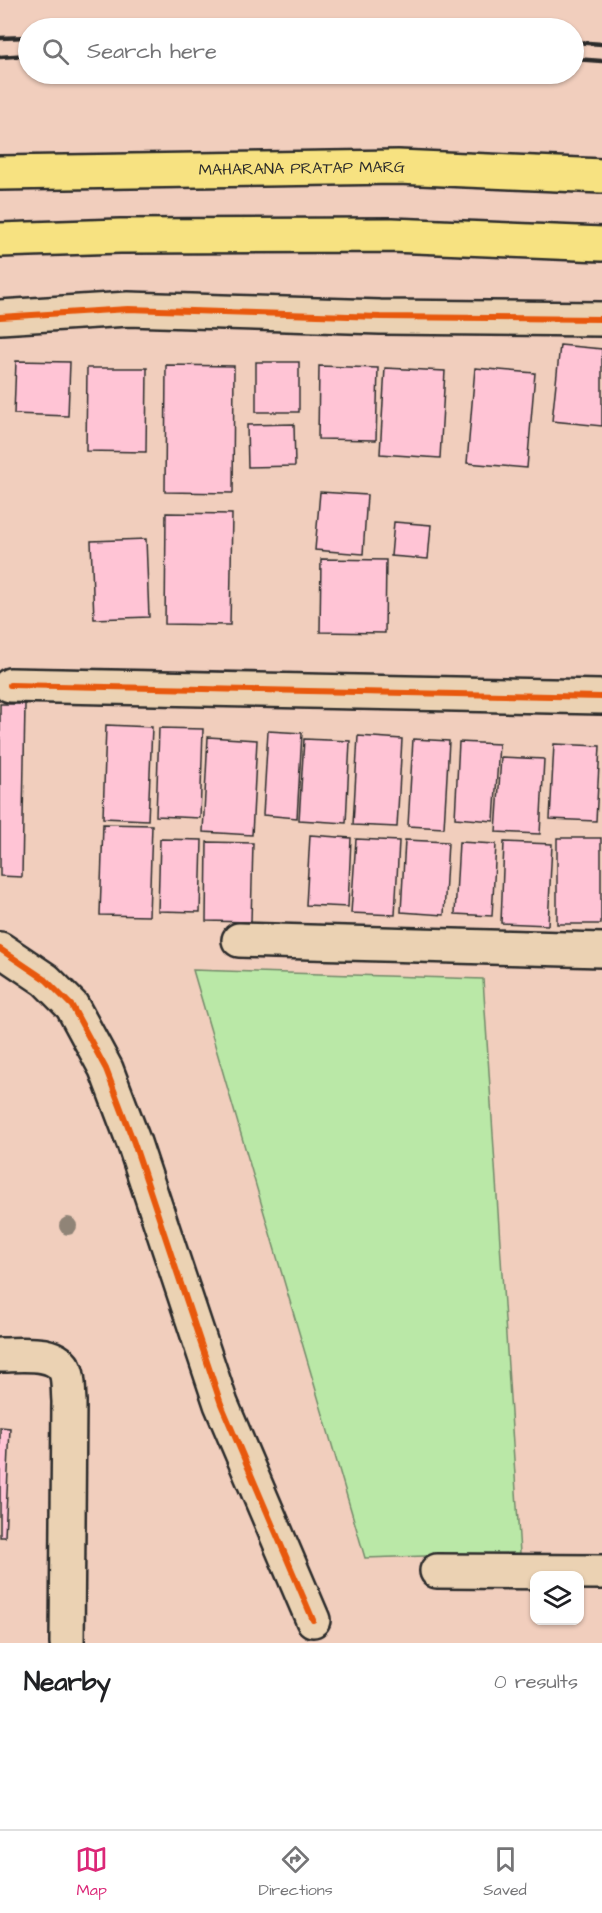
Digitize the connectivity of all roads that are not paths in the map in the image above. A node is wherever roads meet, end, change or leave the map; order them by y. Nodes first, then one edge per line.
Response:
1 (0, 173) edge
2 (602, 176) edge
3 (0, 240) edge
4 (602, 243) edge
5 (0, 317) edge
6 (602, 319) edge
7 (10, 685) dead end
8 (602, 697) edge
9 (239, 940) dead end
10 (0, 949) edge
11 (602, 950) edge
12 (0, 1355) edge
13 (437, 1571) dead end
14 (602, 1572) edge
15 (313, 1620) dead end
16 (67, 1643) edge

1 - 2 main road, MAHARANA PRATAP MARG
3 - 4 main road
5 - 6 street
7 - 8 street
9 - 11 street
10 - 15 street
12 - 16 street
13 - 14 street

